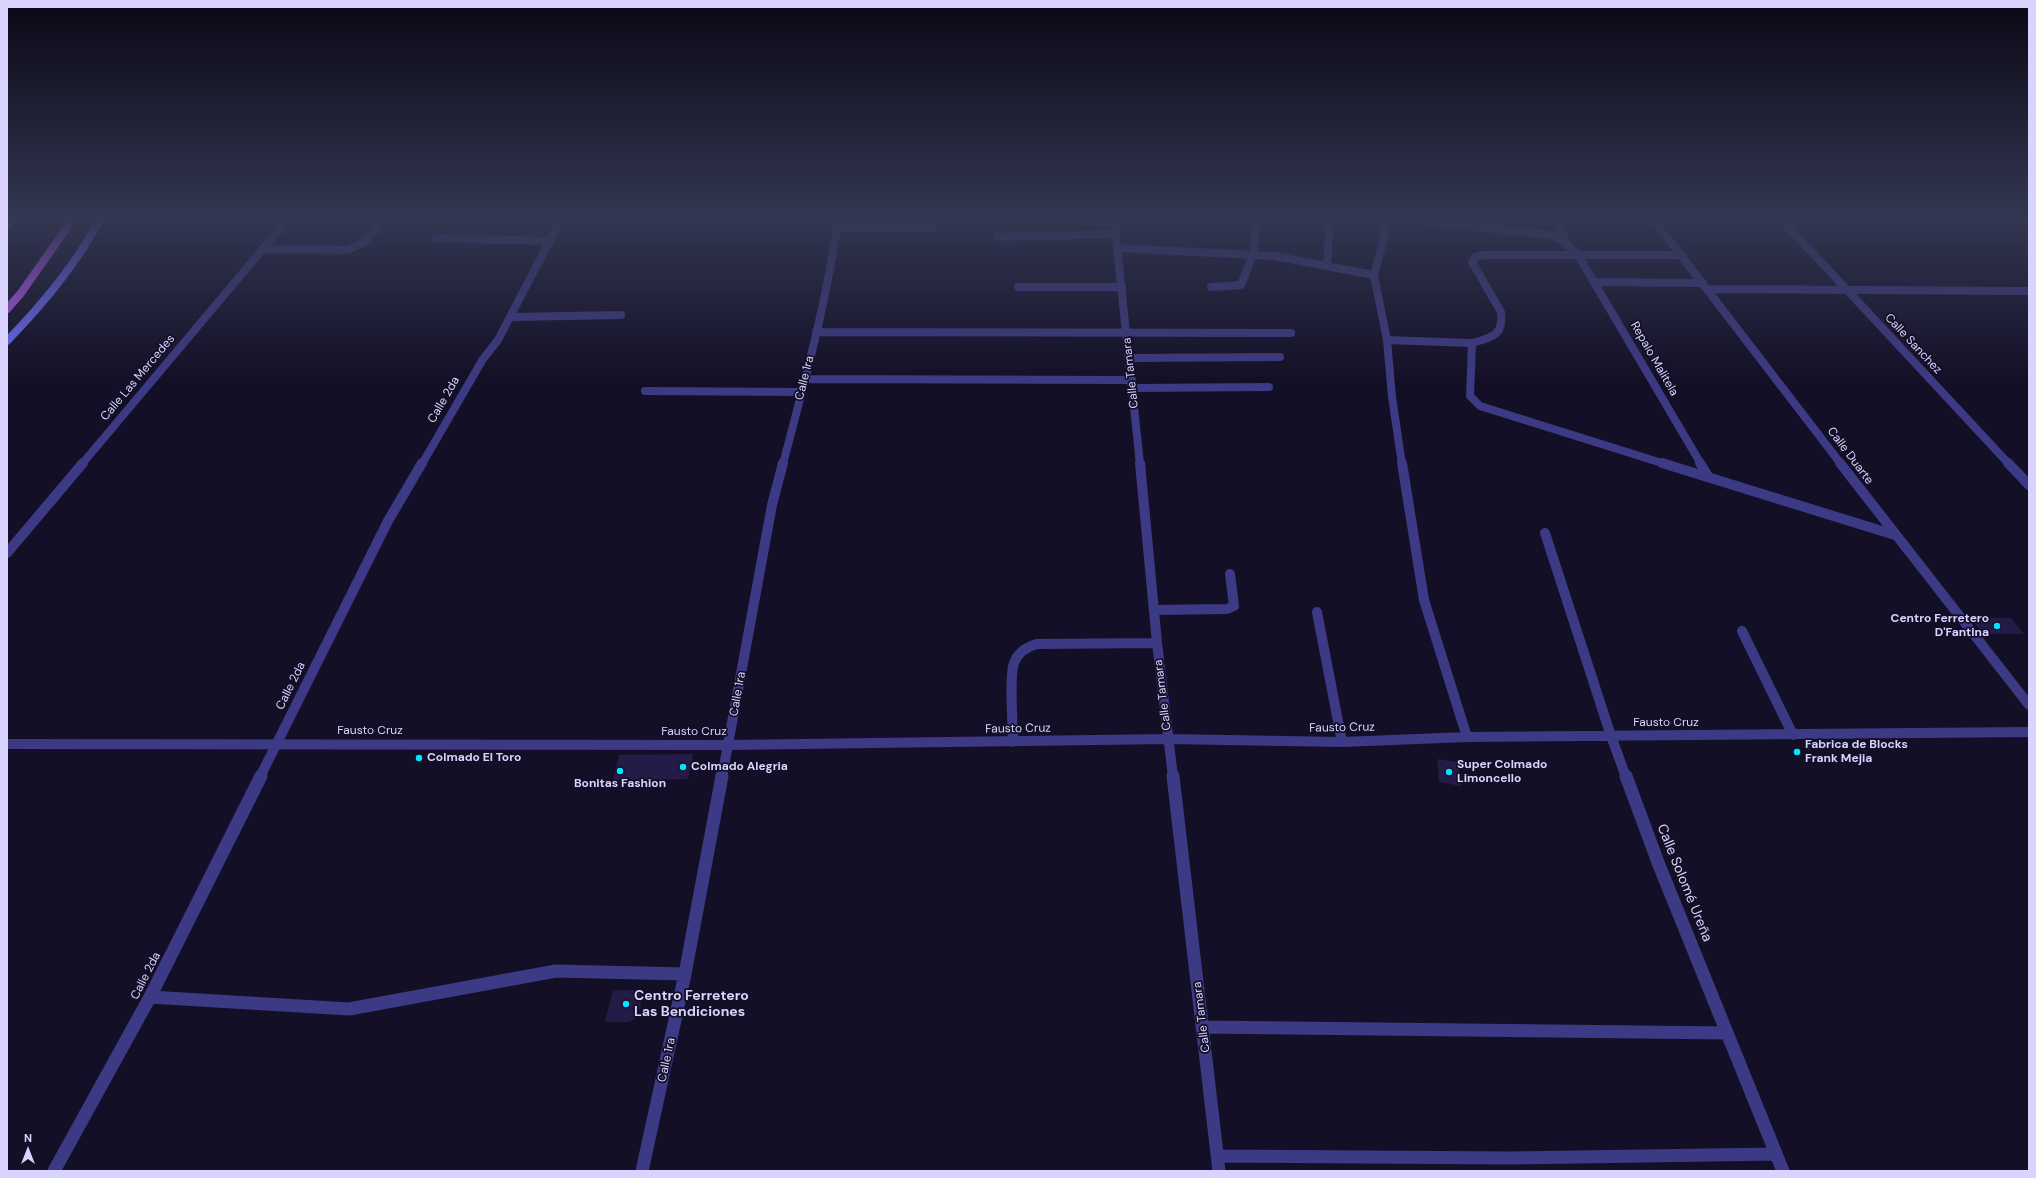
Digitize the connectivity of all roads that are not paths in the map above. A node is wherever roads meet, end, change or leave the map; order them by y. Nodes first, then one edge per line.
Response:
1 (34, 274) edge
2 (65, 274) edge
3 (241, 274) edge
4 (532, 274) edge
5 (827, 274) edge
6 (1121, 274) edge
7 (1245, 274) edge
8 (1369, 274) edge
9 (1479, 274) edge
10 (1589, 274) edge
11 (1697, 274) edge
12 (1831, 274) edge
13 (1374, 275) joint
14 (1594, 282) junction
15 (1706, 286) junction
16 (1018, 287) dead end
17 (1122, 287) junction
18 (1211, 287) dead end
19 (1846, 290) junction
20 (2029, 290) edge
21 (7, 309) edge
22 (621, 315) dead end
23 (510, 317) junction
24 (816, 332) junction
25 (1127, 332) junction
26 (1291, 333) dead end
27 (1387, 340) junction
28 (7, 341) edge
29 (1472, 343) junction
30 (1130, 358) junction
31 (1280, 358) dead end
32 (805, 378) junction
33 (1132, 384) junction
34 (1269, 387) dead end
35 (646, 391) dead end
36 (802, 392) junction
37 (1708, 476) junction
38 (2029, 485) edge
39 (1545, 532) dead end
40 (1895, 535) junction
41 (7, 553) edge
42 (1230, 574) dead end
43 (1154, 610) junction
44 (1317, 612) dead end
45 (1742, 630) dead end
46 (1157, 643) junction
47 (2029, 705) edge
48 (2029, 732) edge
49 (1793, 735) junction
50 (1611, 736) junction
51 (1467, 737) junction
52 (1168, 739) junction
53 (1013, 742) junction
54 (1342, 742) junction
55 (277, 744) junction
56 (729, 746) junction
57 (9, 747) edge
58 (685, 974) junction
59 (150, 997) junction
60 (1204, 1027) junction
61 (1727, 1032) junction
62 (1776, 1154) junction
63 (1218, 1156) junction
64 (54, 1171) edge
65 (642, 1171) edge
66 (1219, 1171) edge
67 (1783, 1171) edge

1 - 21 main road
2 - 28 street
3 - 41 street, Calle Las Mercedes
4 - 23 street, Calle 2da
5 - 24 street, Calle 1ra
6 - 17 street, Calle Tamara
7 - 18 street
8 - 13 street
9 - 29 street
10 - 14 street, Repalo Malitela
11 - 15 street, Calle Duarte
12 - 19 street, Calle Sanchez
13 - 27 street
14 - 15 street
14 - 37 street, Repalo Malitela
15 - 19 street
15 - 40 street, Calle Duarte
16 - 17 street
17 - 25 street, Calle Tamara
19 - 20 street
19 - 38 street, Calle Sanchez
22 - 23 street
23 - 55 street, Calle 2da
24 - 25 street
24 - 32 street, Calle 1ra
25 - 26 street
25 - 30 street, Calle Tamara
27 - 29 street
27 - 51 street
29 - 37 street
30 - 31 street
30 - 33 street, Calle Tamara
32 - 33 street
32 - 36 street, Calle 1ra
33 - 34 street
33 - 43 street, Calle Tamara
35 - 36 street
36 - 56 street, Calle 1ra
37 - 40 street
39 - 50 street, Calle Solomé Ureña
40 - 47 street, Calle Duarte
42 - 43 street
43 - 46 street, Calle Tamara
44 - 54 street
45 - 49 street
46 - 52 street, Calle Tamara
46 - 53 street
48 - 49 street, Fausto Cruz
49 - 50 street, Fausto Cruz
50 - 51 street, Fausto Cruz
50 - 61 street, Calle Solomé Ureña
51 - 54 street, Fausto Cruz
52 - 53 street, Fausto Cruz
52 - 54 street, Fausto Cruz
52 - 60 street, Calle Tamara
53 - 56 street, Fausto Cruz
55 - 56 street, Fausto Cruz
55 - 57 street, Fausto Cruz
55 - 59 street, Calle 2da
56 - 58 street, Calle 1ra
58 - 59 street
58 - 65 street, Calle 1ra
59 - 64 street, Calle 2da
60 - 61 street
60 - 63 street, Calle Tamara
61 - 62 street, Calle Solomé Ureña
62 - 63 street
62 - 67 street, Calle Solomé Ureña
63 - 66 street, Calle Tamara

